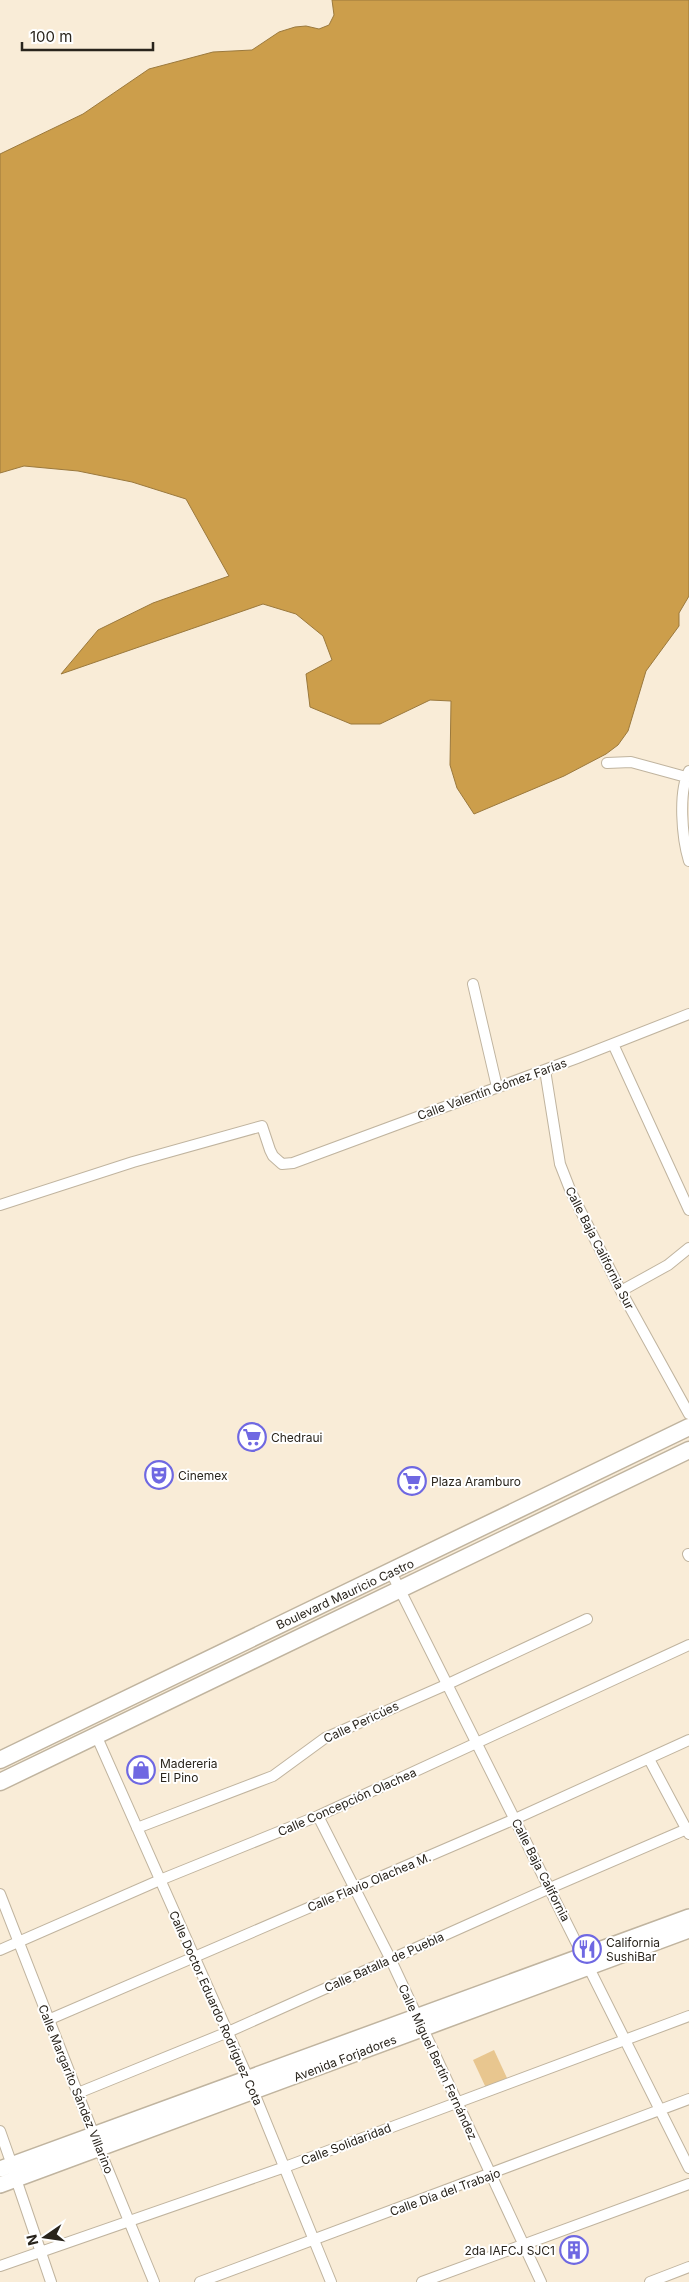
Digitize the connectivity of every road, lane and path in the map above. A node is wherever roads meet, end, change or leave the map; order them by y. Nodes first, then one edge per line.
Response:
1 (607, 762) dead end
2 (687, 774) edge
3 (689, 860) edge
4 (473, 984) dead end
5 (689, 1014) edge
6 (613, 1044) junction
7 (545, 1070) junction
8 (497, 1087) junction
9 (0, 1205) edge
10 (689, 1210) edge
11 (689, 1248) edge
12 (621, 1291) junction
13 (689, 1414) edge
14 (689, 1427) edge
15 (660, 1440) junction
16 (689, 1450) edge
17 (637, 1475) junction
18 (391, 1572) junction
19 (400, 1590) junction
20 (587, 1619) dead end
21 (689, 1645) edge
22 (448, 1684) junction
23 (96, 1735) junction
24 (689, 1740) edge
25 (477, 1743) junction
26 (649, 1759) junction
27 (0, 1760) edge
28 (0, 1782) edge
29 (318, 1816) junction
30 (515, 1819) junction
31 (138, 1828) junction
32 (688, 1831) edge
33 (160, 1880) junction
34 (355, 1888) junction
35 (550, 1888) junction
36 (0, 1894) edge
37 (689, 1918) edge
38 (689, 1930) edge
39 (18, 1942) junction
40 (0, 1950) edge
41 (194, 1956) junction
42 (390, 1958) junction
43 (586, 1961) junction
44 (689, 2016) edge
45 (48, 2020) junction
46 (419, 2023) junction
47 (228, 2032) junction
48 (625, 2040) junction
49 (248, 2078) junction
50 (78, 2093) junction
51 (254, 2093) junction
52 (689, 2099) edge
53 (456, 2102) junction
54 (660, 2110) junction
55 (0, 2131) edge
56 (97, 2141) junction
57 (285, 2168) junction
58 (689, 2168) edge
59 (9, 2171) edge
60 (491, 2174) junction
61 (0, 2184) edge
62 (689, 2184) edge
63 (130, 2220) junction
64 (314, 2240) junction
65 (524, 2246) junction
66 (41, 2250) junction
67 (0, 2266) edge
68 (689, 2267) edge
69 (51, 2282) edge
70 (154, 2282) edge
71 (200, 2282) edge
72 (331, 2282) edge
73 (422, 2282) edge
74 (540, 2282) edge
75 (650, 2282) edge

1 - 2 street
2 - 3 street
4 - 8 street
5 - 6 street, Calle Valentín Gómez Farías
6 - 7 street, Calle Valentín Gómez Farías
6 - 10 street
7 - 8 street, Calle Valentín Gómez Farías
7 - 12 street, Calle Baja California Sur
8 - 9 street, Calle Valentín Gómez Farías
11 - 12 street
12 - 13 street, Calle Baja California Sur
14 - 15 main road, Boulevard Mauricio Castro
15 - 17 main road
15 - 18 main road, Boulevard Mauricio Castro
16 - 17 main road, Boulevard Mauricio Castro
17 - 19 main road, Boulevard Mauricio Castro
18 - 19 street, Calle Baja California
18 - 27 main road, Boulevard Mauricio Castro
19 - 22 street, Calle Baja California
19 - 23 main road, Boulevard Mauricio Castro
20 - 22 street, Calle Pericúes
21 - 25 street, Calle Concepción Olachea
22 - 25 street, Calle Baja California
22 - 31 street, Calle Pericúes
23 - 28 main road, Boulevard Mauricio Castro
23 - 31 street, Calle Doctor Eduardo Rodríguez Cota
24 - 26 street, Calle Flavio Olachea M.
25 - 29 street, Calle Concepción Olachea
25 - 30 street, Calle Baja California
26 - 30 street, Calle Flavio Olachea M.
26 - 32 street
29 - 33 street, Calle Concepción Olachea
29 - 34 street, Calle Miguel Bertín Fernández
30 - 34 street, Calle Flavio Olachea M.
30 - 35 street, Calle Baja California
31 - 33 street, Calle Doctor Eduardo Rodríguez Cota
32 - 35 street, Calle Batalla de Puebla
33 - 39 street, Calle Concepción Olachea
33 - 41 street, Calle Doctor Eduardo Rodríguez Cota
34 - 41 street, Calle Flavio Olachea M.
34 - 42 street, Calle Miguel Bertín Fernández
35 - 42 street, Calle Batalla de Puebla
35 - 43 street, Calle Baja California
36 - 39 street, Calle Margarito Sández Villarino
37 - 43 main road, Avenida Forjadores
38 - 43 main road, Avenida Forjadores
39 - 40 street, Calle Concepción Olachea
39 - 45 street, Calle Margarito Sández Villarino
41 - 45 street, Calle Flavio Olachea M.
41 - 47 street, Calle Doctor Eduardo Rodríguez Cota
42 - 46 street, Calle Miguel Bertín Fernández
42 - 47 street, Calle Batalla de Puebla
43 - 46 main road, Avenida Forjadores
43 - 48 street, Calle Baja California
44 - 48 street, Calle Solidaridad
45 - 50 street, Calle Margarito Sández Villarino
46 - 49 main road, Avenida Forjadores
46 - 51 main road, Avenida Forjadores
46 - 53 street, Calle Miguel Bertín Fernández
47 - 49 street, Calle Doctor Eduardo Rodríguez Cota
47 - 50 street, Calle Batalla de Puebla
48 - 53 street, Calle Solidaridad
48 - 54 street, Calle Baja California
49 - 51 street, Calle Doctor Eduardo Rodríguez Cota
49 - 56 main road, Avenida Forjadores
50 - 56 street, Calle Margarito Sández Villarino
51 - 56 main road, Avenida Forjadores
51 - 57 street, Calle Doctor Eduardo Rodríguez Cota
52 - 54 street, Calle Día del Trabajo
53 - 57 street, Calle Solidaridad
53 - 60 street, Calle Miguel Bertín Fernández
54 - 58 street, Calle Baja California
54 - 60 street, Calle Día del Trabajo
55 - 59 street
56 - 59 main road, Avenida Forjadores
56 - 63 street, Calle Margarito Sández Villarino
57 - 63 street, Calle Solidaridad
57 - 64 street, Calle Doctor Eduardo Rodríguez Cota
59 - 61 main road, Avenida Forjadores
59 - 66 street
60 - 64 street, Calle Día del Trabajo
60 - 65 street, Calle Miguel Bertín Fernández
62 - 65 street
63 - 66 street, Calle Solidaridad
63 - 70 street, Calle Margarito Sández Villarino
64 - 71 street, Calle Día del Trabajo
64 - 72 street, Calle Doctor Eduardo Rodríguez Cota
65 - 73 street
65 - 74 street, Calle Miguel Bertín Fernández
66 - 67 street, Calle Solidaridad
66 - 69 street
68 - 75 street

